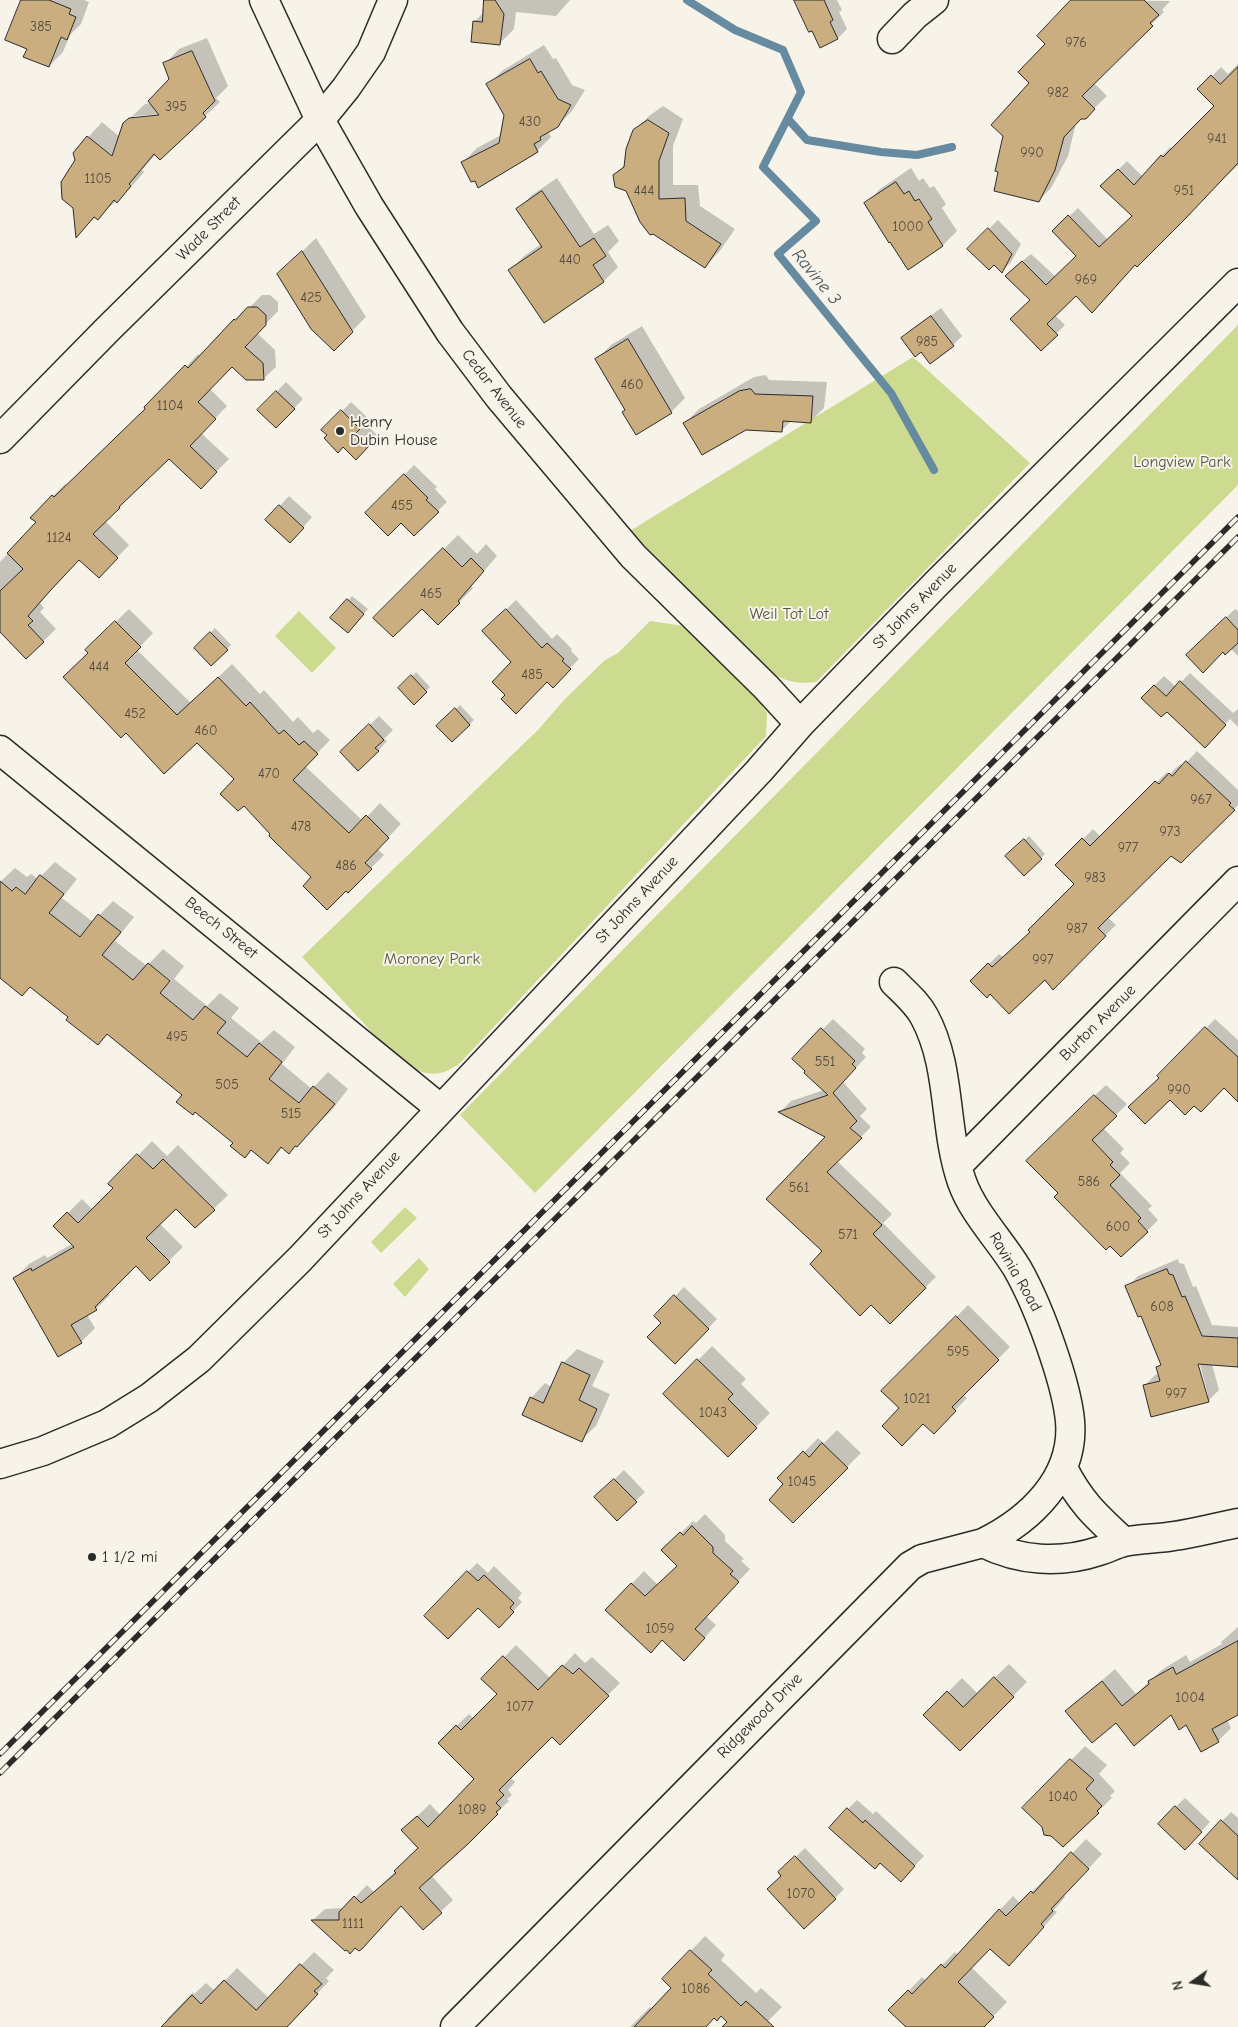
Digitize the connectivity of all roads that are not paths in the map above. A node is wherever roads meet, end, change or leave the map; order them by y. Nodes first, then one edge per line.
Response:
1 (264, 0) edge
2 (393, 0) edge
3 (934, 0) edge
4 (892, 39) dead end
5 (320, 120) junction
6 (1238, 283) edge
7 (0, 439) edge
8 (800, 724) junction
9 (0, 750) edge
10 (1238, 882) edge
11 (894, 982) dead end
12 (441, 1109) junction
13 (958, 1165) junction
14 (0, 1464) edge
15 (1063, 1468) junction
16 (1238, 1522) edge
17 (1124, 1542) junction
18 (983, 1543) junction
19 (455, 2027) edge

1 - 5 street, Cedar Avenue
2 - 5 street, Wade Street
3 - 4 street
5 - 7 street, Wade Street
5 - 8 street, Cedar Avenue
6 - 8 street, St Johns Avenue
8 - 12 street, St Johns Avenue
9 - 12 street, Beech Street
10 - 13 street, Burton Avenue
11 - 13 street, Ravinia Road
12 - 14 street, St Johns Avenue
13 - 15 street, Ravinia Road
15 - 17 street
15 - 18 street, Ravinia Road
16 - 17 street
17 - 18 street
18 - 19 street, Ridgewood Drive

